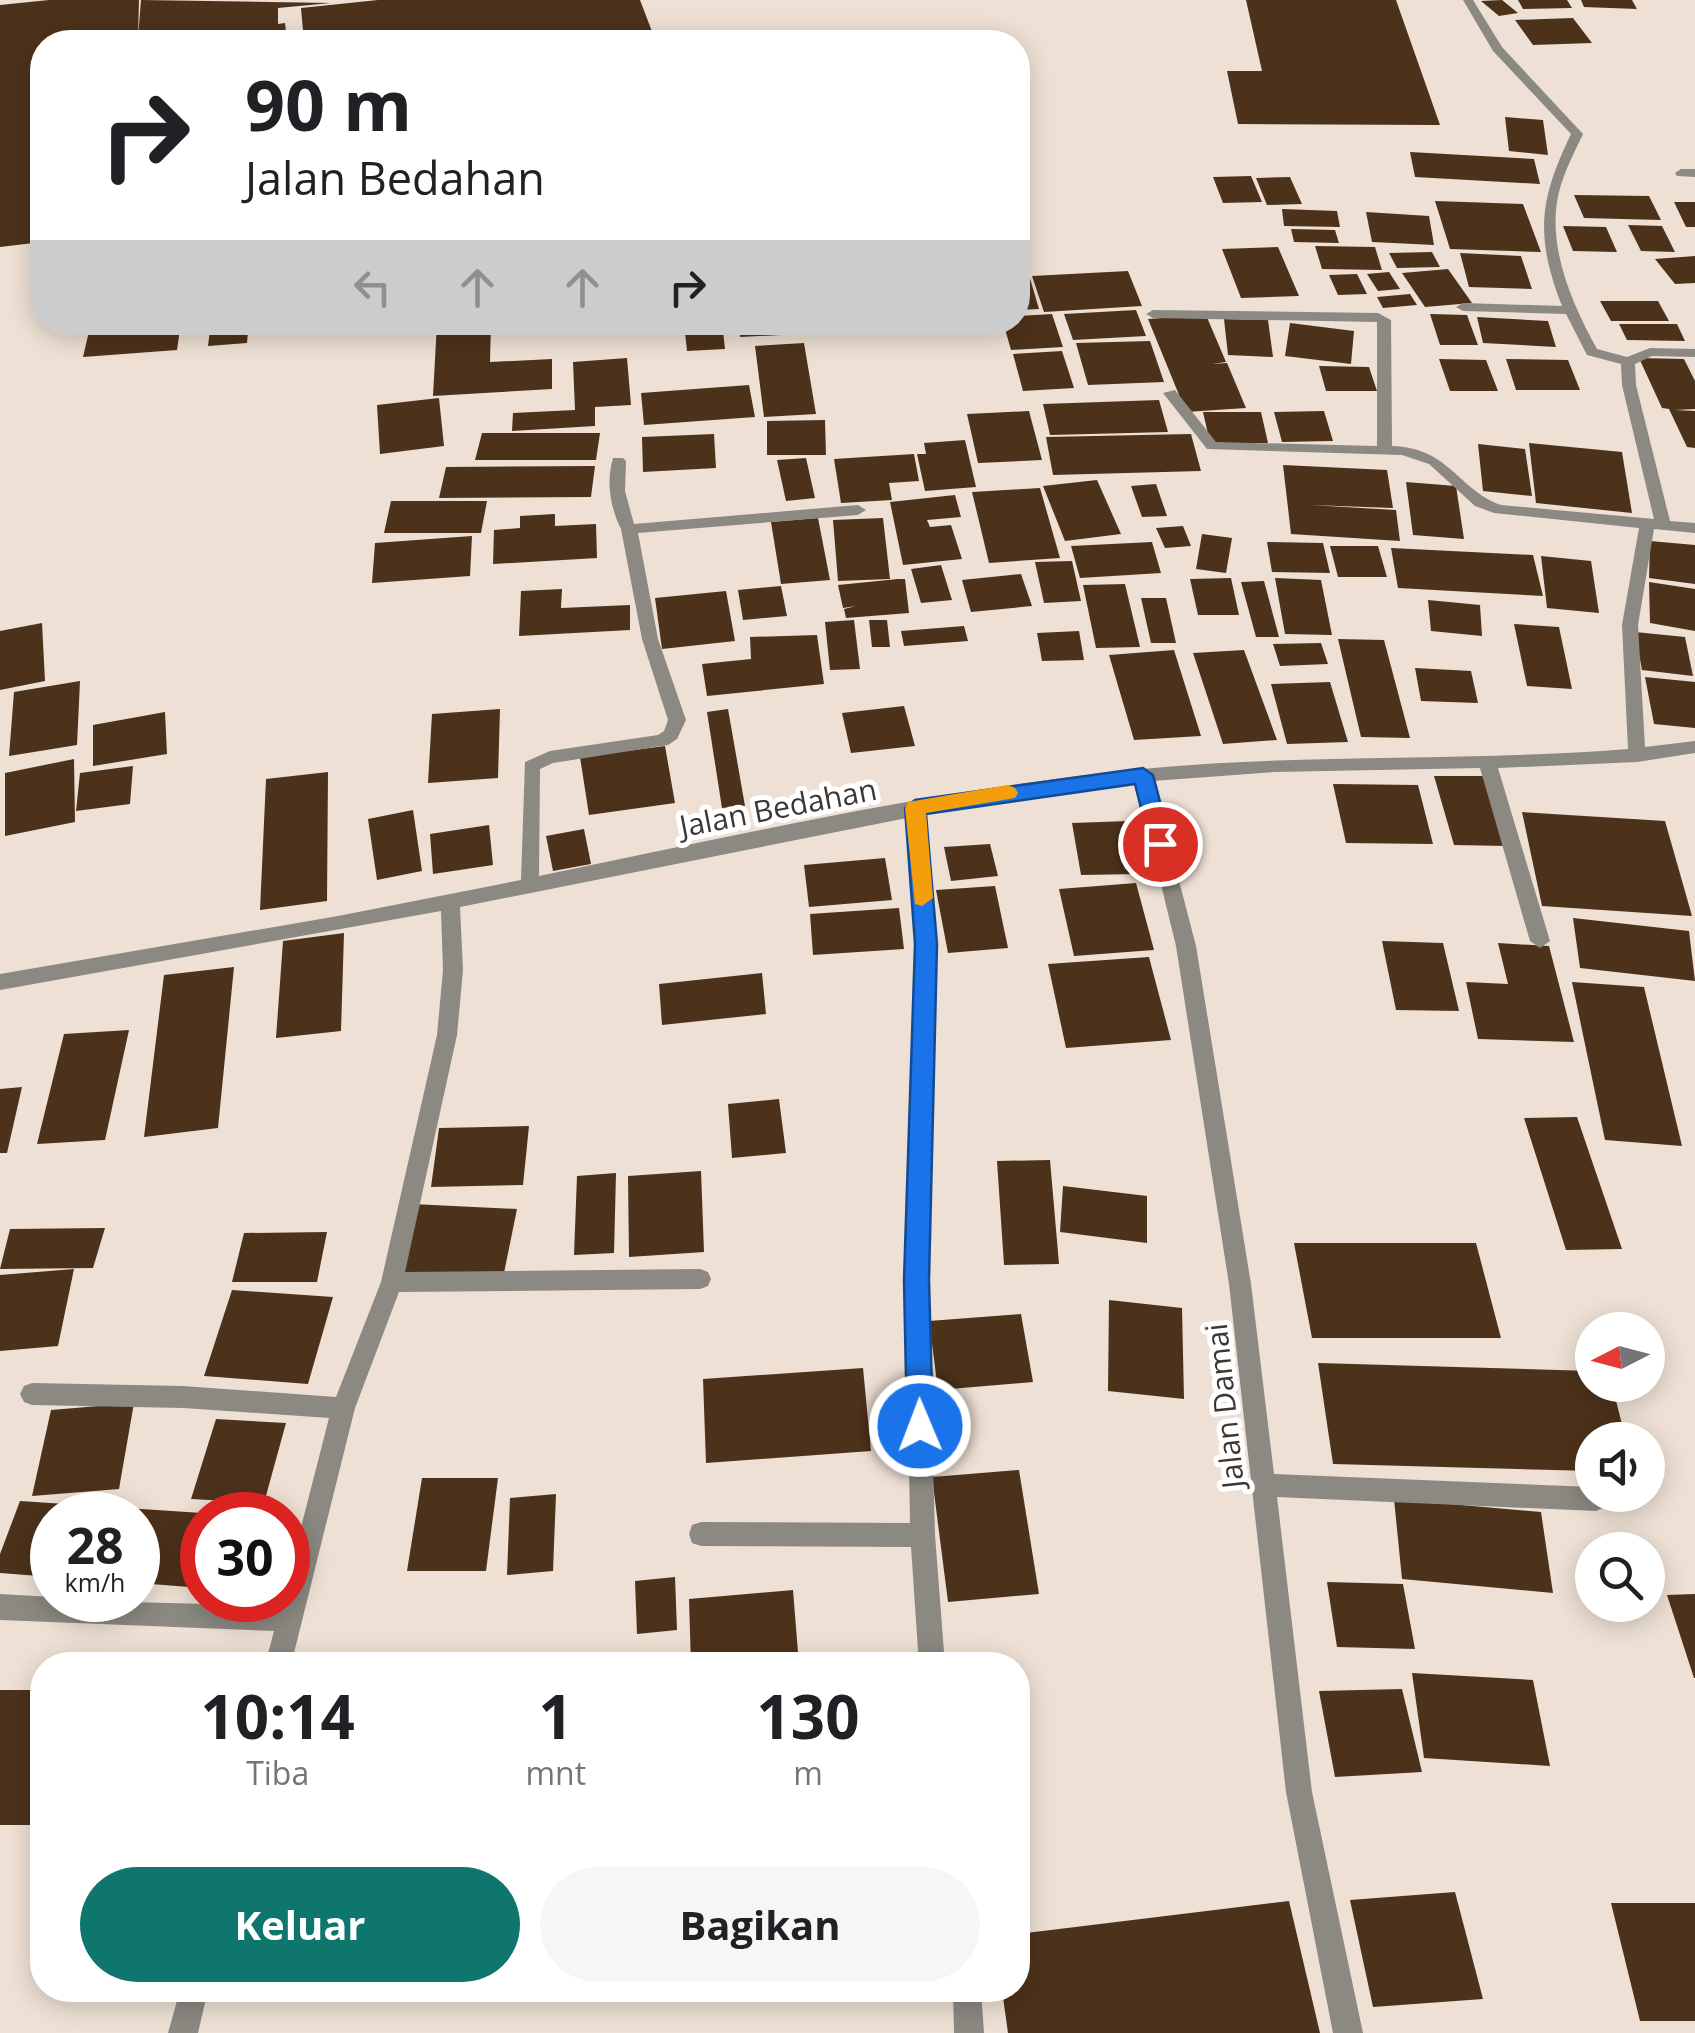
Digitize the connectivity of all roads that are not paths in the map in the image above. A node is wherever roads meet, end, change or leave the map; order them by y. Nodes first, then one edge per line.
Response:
1 (1468, 0) edge
2 (1463, 308) dead end
3 (1570, 310) junction
4 (1153, 314) dead end
5 (1695, 353) edge
6 (1628, 362) junction
7 (1170, 393) dead end
8 (1385, 451) junction
9 (618, 461) dead end
10 (858, 510) dead end
11 (1655, 524) junction
12 (1695, 528) edge
13 (629, 529) junction
14 (1695, 747) edge
15 (1636, 756) junction
16 (1488, 764) junction
17 (1143, 775) junction
18 (915, 808) junction
19 (530, 884) junction
20 (450, 902) junction
21 (1540, 940) dead end
22 (0, 982) edge
23 (700, 1278) dead end
24 (392, 1282) junction
25 (32, 1394) dead end
26 (343, 1408) junction
27 (1262, 1485) junction
28 (1575, 1498) edge
29 (701, 1534) dead end
30 (922, 1535) junction
31 (310, 1540) edge
32 (0, 1607) edge
33 (180, 1615) edge
34 (289, 1622) edge
35 (281, 1652) edge
36 (931, 1652) edge
37 (191, 2002) edge
38 (968, 2002) edge
39 (183, 2033) edge
40 (969, 2033) edge
41 (1348, 2033) edge

1 - 3 street
2 - 3 street
3 - 6 street
4 - 8 street
5 - 6 street
6 - 11 street
7 - 8 street
8 - 11 street
9 - 13 street
10 - 13 street
11 - 12 street
11 - 15 street
13 - 19 street
14 - 15 street, Jalan Bedahan
15 - 16 street, Jalan Bedahan
16 - 17 street, Jalan Bedahan
16 - 21 street
17 - 18 street, Jalan Bedahan
17 - 27 street, Jalan Damai
18 - 19 street, Jalan Bedahan
18 - 30 street
19 - 20 street, Jalan Bedahan
20 - 22 street, Jalan Bedahan
20 - 24 street
23 - 24 street
24 - 26 street
25 - 26 street
26 - 31 street
27 - 28 street
27 - 41 street, Jalan Damai
29 - 30 street
30 - 36 street
32 - 33 street
34 - 35 street
37 - 39 street
38 - 40 street

